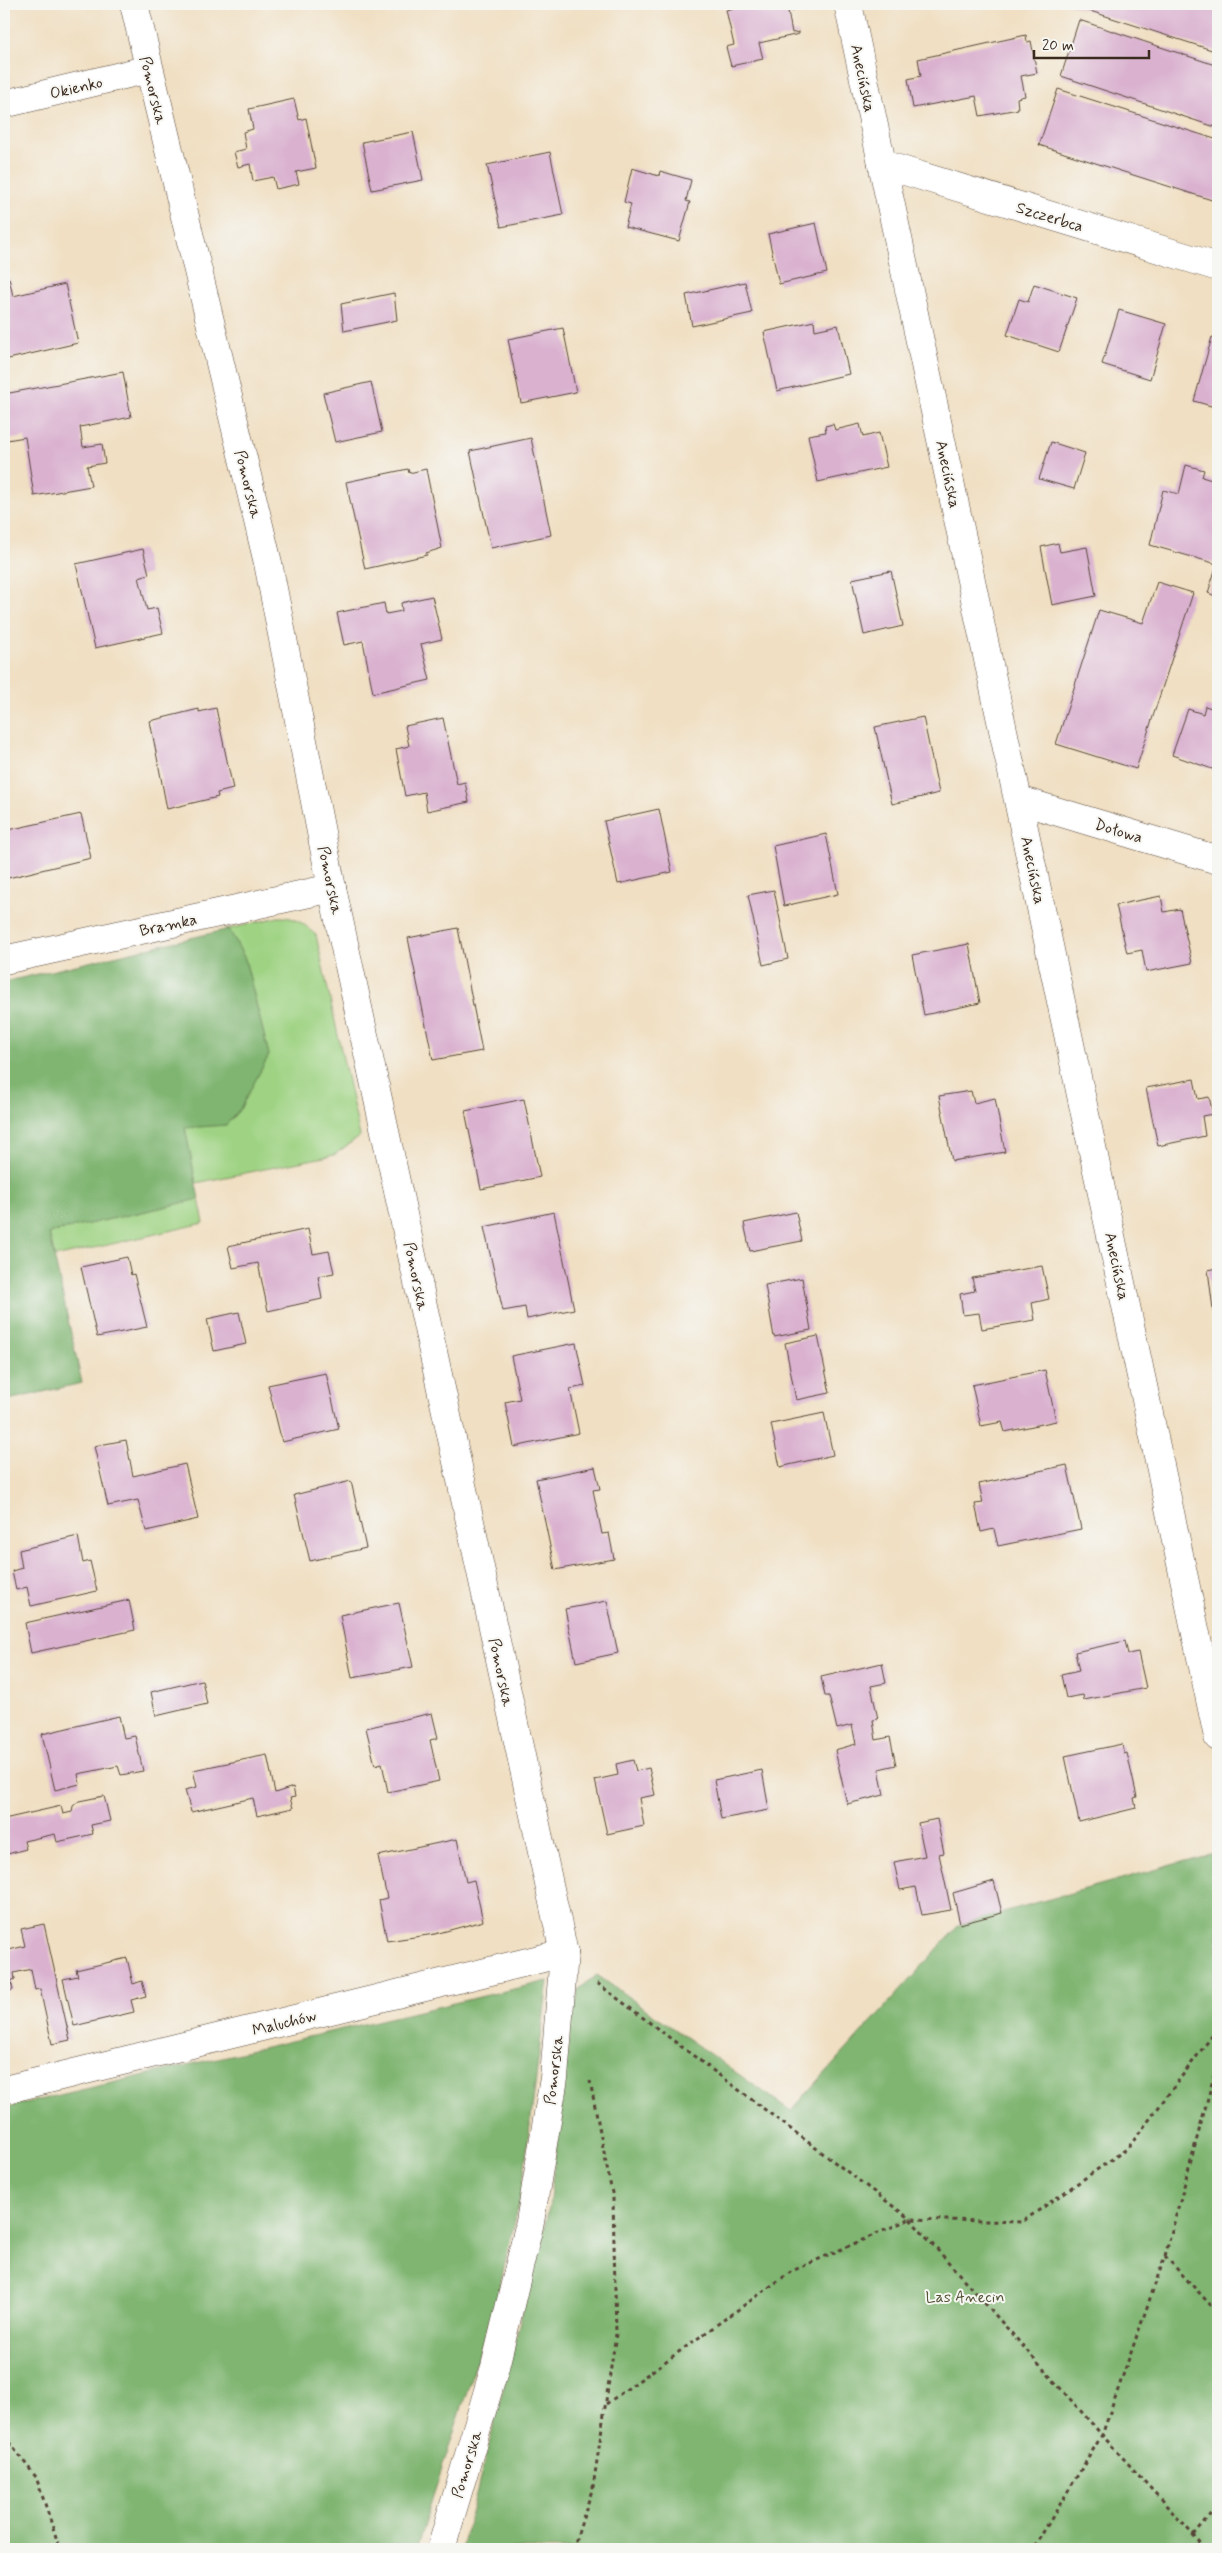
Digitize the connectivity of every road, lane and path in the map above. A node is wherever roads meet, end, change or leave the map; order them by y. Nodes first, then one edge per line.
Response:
1 (134, 4) edge
2 (848, 4) edge
3 (149, 69) junction
4 (4, 104) edge
5 (882, 164) junction
6 (1218, 267) edge
7 (1020, 800) junction
8 (1218, 860) edge
9 (332, 888) junction
10 (4, 960) edge
11 (1218, 1737) edge
12 (564, 1953) junction
13 (1218, 2028) edge
14 (1218, 2061) edge
15 (588, 2071) dead end
16 (4, 2090) edge
17 (910, 2219) junction
18 (1165, 2256) junction
19 (1218, 2313) edge
20 (606, 2404) junction
21 (1102, 2435) junction
22 (4, 2436) edge
23 (1218, 2505) edge
24 (1192, 2535) junction
25 (60, 2549) edge
26 (441, 2549) edge
27 (573, 2549) edge
28 (1033, 2549) edge
29 (1206, 2549) edge

1 - 3 street, Pomorska
2 - 5 street, Anecińska
3 - 4 street, Okienko
3 - 9 street, Pomorska
5 - 6 street, Szczerbca
5 - 7 street, Anecińska
7 - 8 street, Dołowa
7 - 11 street, Anecińska
9 - 10 street, Bramka
9 - 12 street, Pomorska
12 - 16 street, Maluchów
12 - 17 path
12 - 26 street, Pomorska
13 - 17 path
14 - 18 path
15 - 20 path
17 - 20 path
17 - 21 path
18 - 19 path
18 - 21 path
20 - 27 path
21 - 24 path
21 - 28 path
22 - 25 path
23 - 24 path
24 - 29 path

